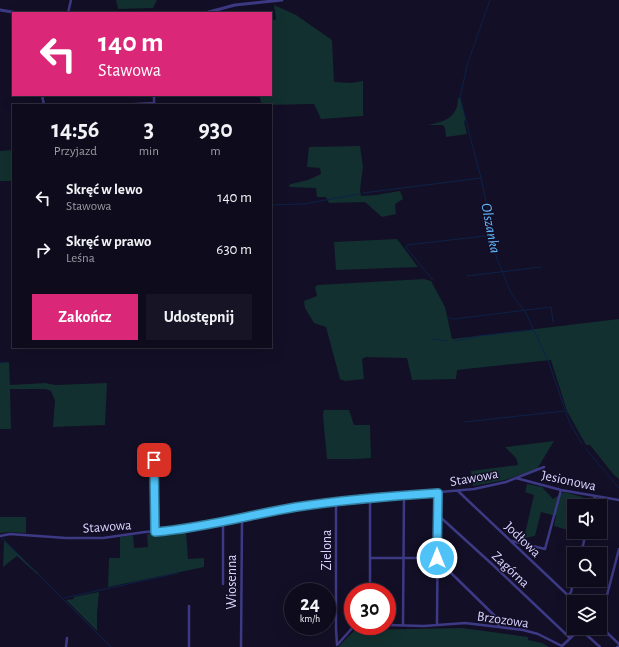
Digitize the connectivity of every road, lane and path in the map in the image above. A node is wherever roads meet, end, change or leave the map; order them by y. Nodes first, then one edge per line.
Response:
1 (71, 0) edge
2 (282, 0) edge
3 (0, 10) edge
4 (12, 12) edge
5 (68, 12) edge
6 (209, 12) edge
7 (154, 460) dead end
8 (544, 467) dead end
9 (515, 478) junction
10 (561, 490) junction
11 (458, 491) junction
12 (438, 493) junction
13 (404, 496) junction
14 (595, 496) junction
15 (370, 499) junction
16 (594, 499) edge
17 (619, 500) edge
18 (336, 503) junction
19 (438, 514) junction
20 (242, 518) junction
21 (224, 521) junction
22 (155, 532) junction
23 (0, 536) edge
24 (510, 541) junction
25 (619, 549) edge
26 (370, 558) junction
27 (403, 558) junction
28 (437, 558) junction
29 (437, 563) junction
30 (370, 583) edge
31 (223, 584) dead end
32 (567, 595) edge
33 (607, 595) edge
34 (189, 606) dead end
35 (396, 625) edge
36 (403, 625) junction
37 (437, 625) junction
38 (499, 627) junction
39 (607, 634) edge
40 (346, 635) edge
41 (67, 638) dead end
42 (570, 638) junction
43 (618, 646) edge
44 (66, 647) edge
45 (189, 647) edge
46 (241, 647) edge
47 (600, 647) edge

1 - 5 street
2 - 6 street
3 - 4 street
7 - 22 street
8 - 9 street, Stawowa
9 - 10 street, Jesionowa
9 - 11 street, Stawowa
10 - 14 street, Jesionowa
10 - 24 street
11 - 12 street, Stawowa
11 - 24 street, Jodłowa
12 - 13 street, Stawowa
12 - 19 street
13 - 15 street, Stawowa
13 - 27 street
14 - 16 street
14 - 17 street, Jesionowa
15 - 18 street, Stawowa
15 - 26 street
18 - 20 street, Stawowa
18 - 40 street, Zielona
19 - 28 street
19 - 42 street, Zagórna
20 - 21 street, Stawowa
20 - 46 street, Wiosenna
21 - 22 street, Stawowa
21 - 31 street
22 - 23 street, Stawowa
24 - 32 street, Jodłowa
25 - 33 street
26 - 27 street
26 - 30 street
27 - 28 street
27 - 36 street
28 - 29 street
29 - 37 street
29 - 38 street
34 - 45 street
35 - 36 street, Brzozowa
36 - 37 street, Brzozowa
37 - 38 street, Brzozowa
38 - 42 street, Brzozowa
39 - 43 street
41 - 44 street
42 - 47 street, Brzozowa

